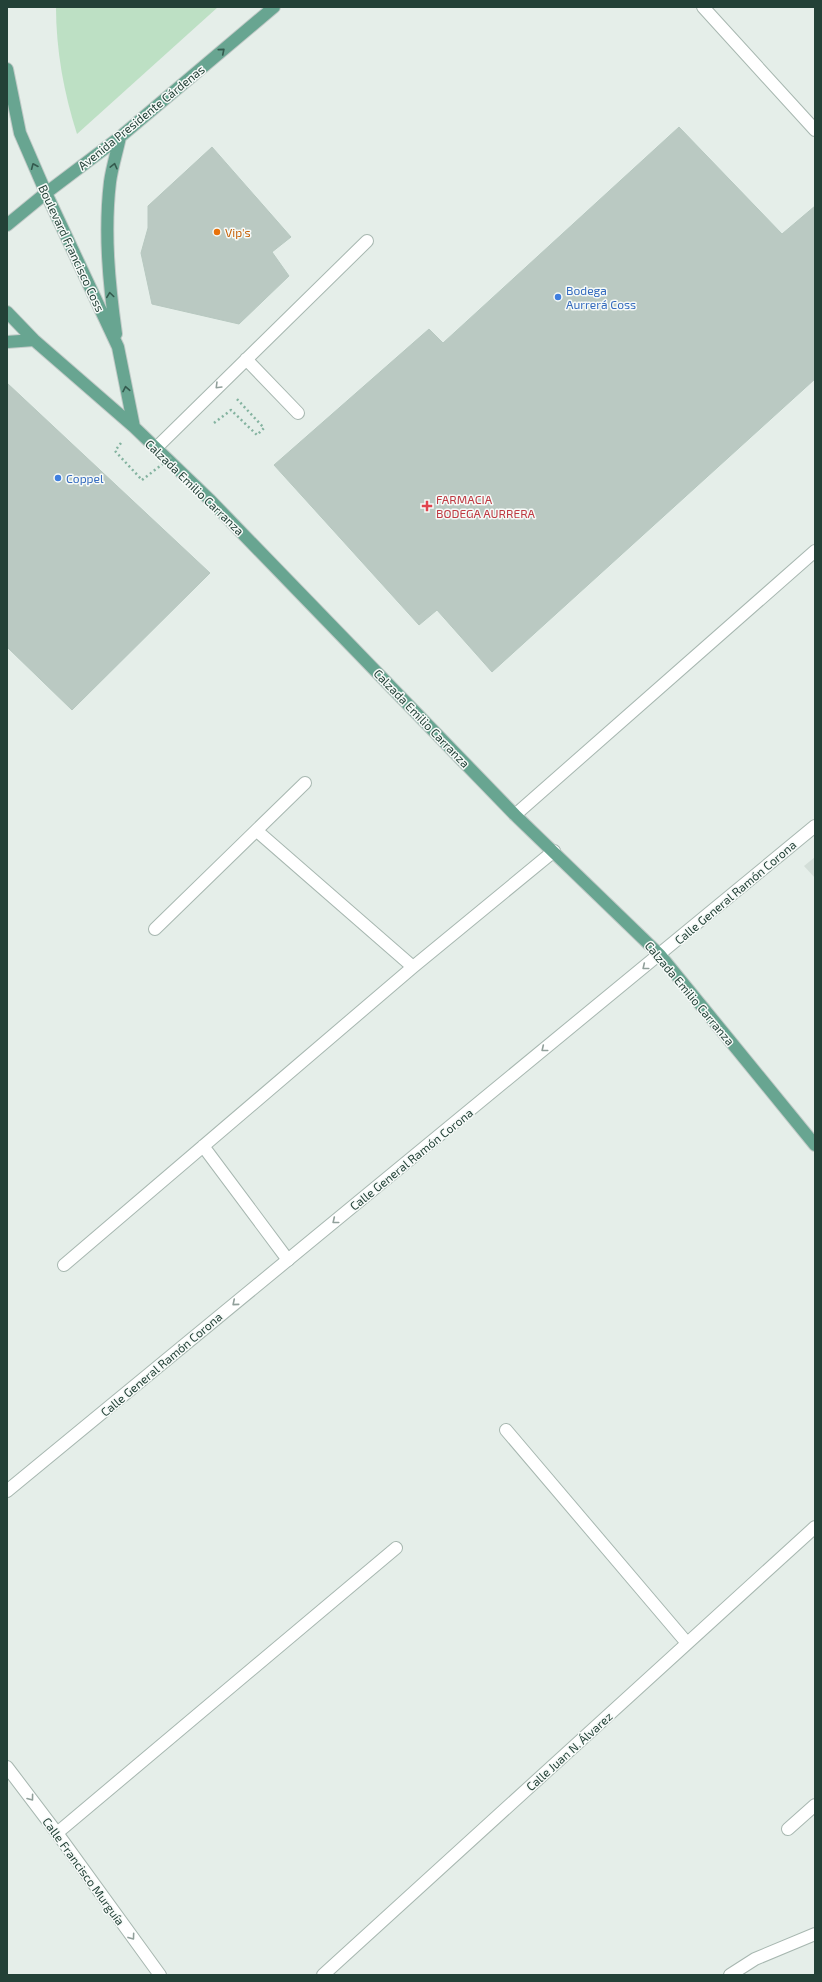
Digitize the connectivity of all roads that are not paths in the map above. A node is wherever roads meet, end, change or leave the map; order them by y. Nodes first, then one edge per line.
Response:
1 (274, 7) edge
2 (703, 7) edge
3 (7, 69) edge
4 (815, 130) edge
5 (120, 137) junction
6 (46, 193) junction
7 (7, 225) edge
8 (367, 241) dead end
9 (7, 312) edge
10 (34, 340) junction
11 (7, 342) edge
12 (118, 348) junction
13 (246, 359) junction
14 (298, 413) dead end
15 (134, 427) junction
16 (156, 448) junction
17 (815, 551) edge
18 (305, 782) dead end
19 (515, 815) junction
20 (815, 826) edge
21 (257, 831) junction
22 (554, 851) junction
23 (155, 929) dead end
24 (660, 955) junction
25 (413, 966) junction
26 (815, 1145) edge
27 (203, 1146) junction
28 (288, 1260) junction
29 (64, 1265) dead end
30 (506, 1430) dead end
31 (7, 1491) edge
32 (815, 1527) edge
33 (396, 1548) dead end
34 (687, 1643) junction
35 (7, 1767) edge
36 (815, 1805) edge
37 (788, 1829) dead end
38 (57, 1833) junction
39 (815, 1934) edge
40 (160, 1975) edge
41 (323, 1975) edge
42 (730, 1975) edge

5 -> 1 main road, Avenida Presidente Cárdenas
2 - 4 street
6 -> 3 main road, Boulevard Francisco Coss
5 - 6 main road, Avenida Presidente Cárdenas
12 -> 5 main road
6 - 7 main road, Avenida Presidente Cárdenas
6 - 12 main road, Boulevard Francisco Coss
8 - 13 street
9 - 10 main road, Calzada Emilio Carranza
10 - 11 main road
10 - 15 main road, Calzada Emilio Carranza
15 -> 12 main road, Boulevard Francisco Coss
13 - 14 street
13 -> 16 street
15 - 16 main road, Calzada Emilio Carranza
16 - 19 main road, Calzada Emilio Carranza
17 - 19 street
18 - 21 street
19 - 22 main road, Calzada Emilio Carranza
20 - 24 street, Calle General Ramón Corona
21 - 23 street
21 - 25 street
22 - 24 main road, Calzada Emilio Carranza
22 - 25 street
24 - 26 main road, Calzada Emilio Carranza
24 -> 28 street, Calle General Ramón Corona
25 - 27 street
27 - 28 street
27 - 29 street
28 -> 31 street, Calle General Ramón Corona
30 - 34 street
32 - 34 street, Calle Juan N. Álvarez
33 - 38 street
34 - 41 street, Calle Juan N. Álvarez
35 -> 38 street, Calle Francisco Murguía
36 - 37 street
38 -> 40 street, Calle Francisco Murguía
39 - 42 street

